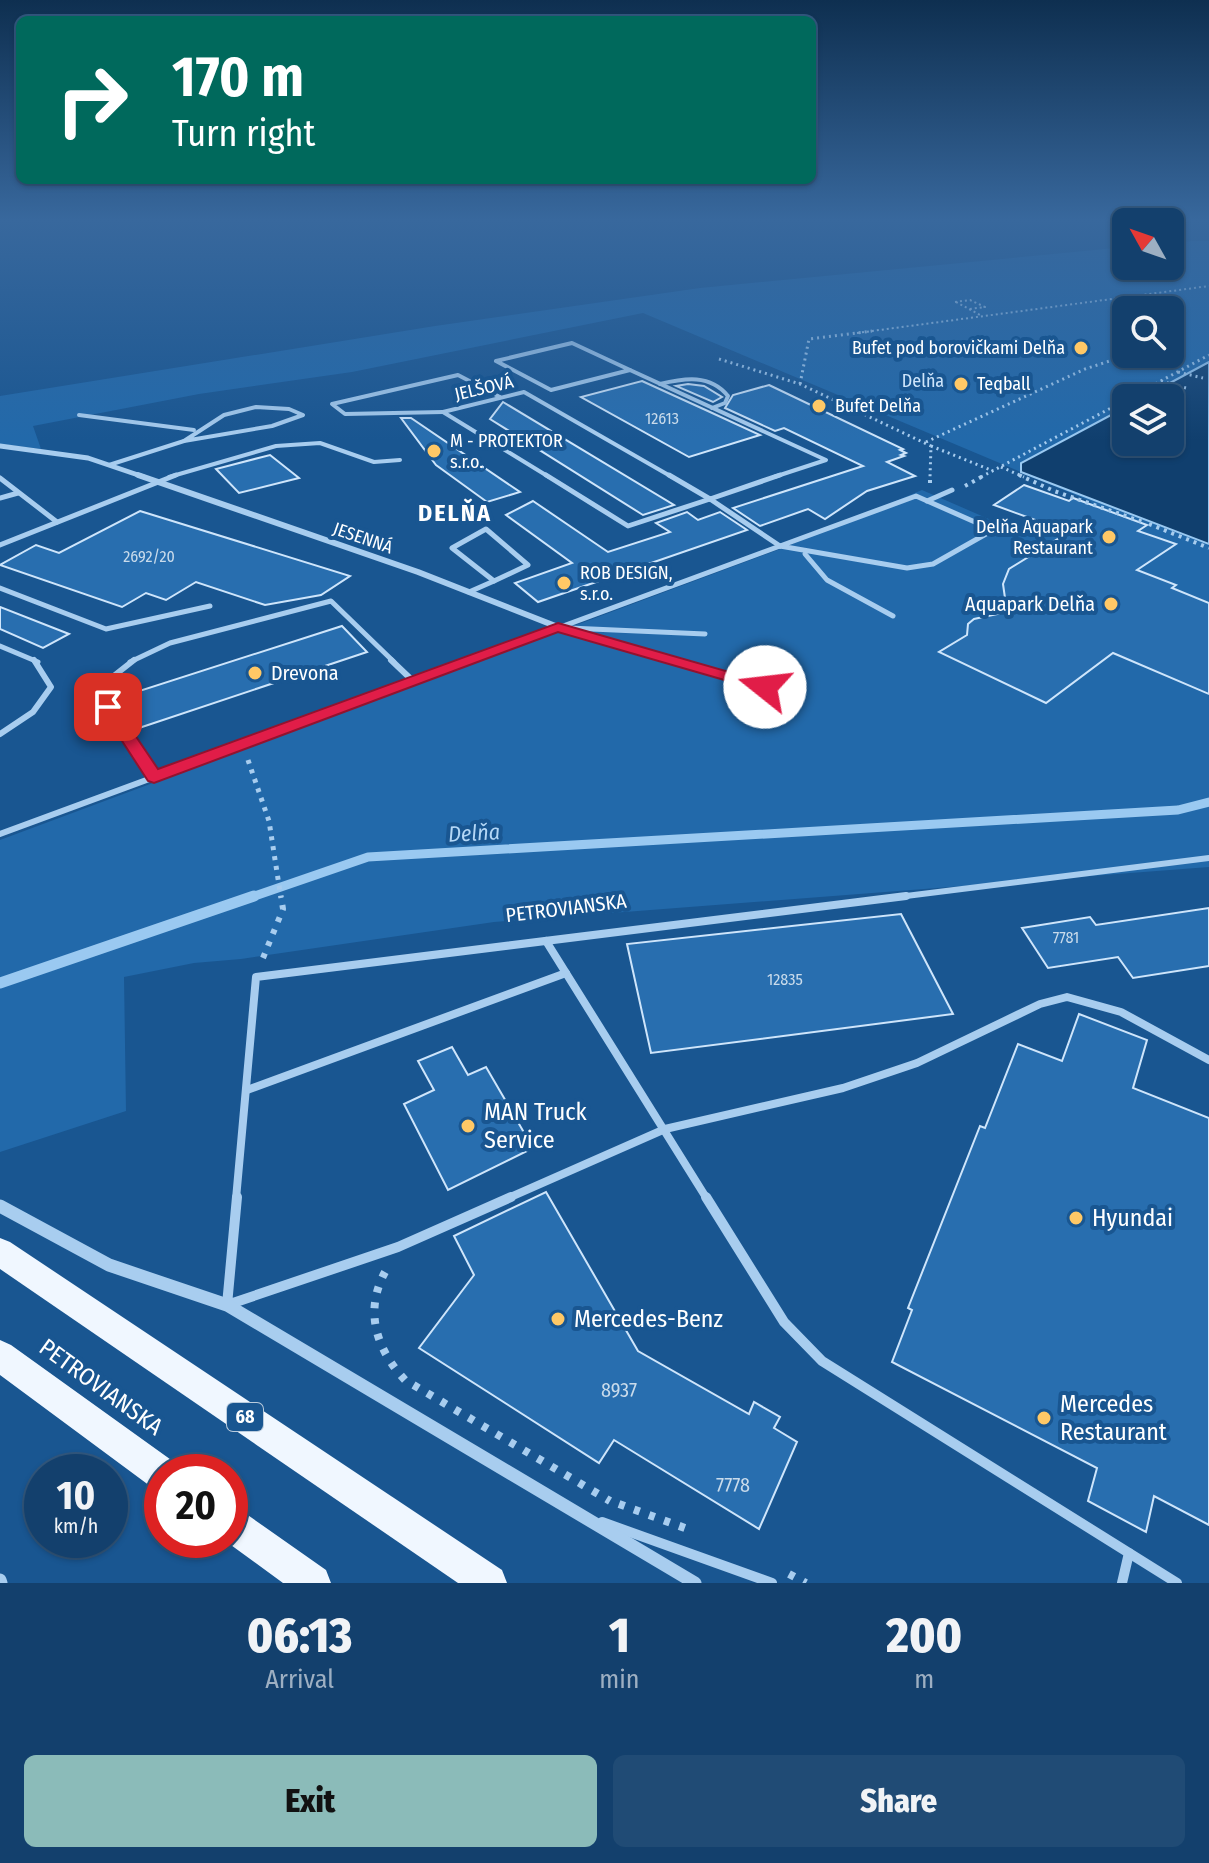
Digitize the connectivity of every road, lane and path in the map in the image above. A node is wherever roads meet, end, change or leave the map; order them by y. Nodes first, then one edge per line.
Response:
1 (1165, 292) edge
2 (969, 309) junction
3 (983, 316) junction
4 (1209, 355) edge
5 (719, 359) dead end
6 (1112, 360) edge
7 (1198, 360) junction
8 (1209, 363) edge
9 (630, 370) junction
10 (1177, 372) junction
11 (1203, 378) dead end
12 (1160, 381) junction
13 (660, 384) junction
14 (800, 384) junction
15 (1155, 384) edge
16 (1186, 388) dead end
17 (501, 398) junction
18 (712, 408) junction
19 (1112, 408) edge
20 (443, 412) junction
21 (79, 415) dead end
22 (194, 430) junction
23 (184, 441) junction
24 (925, 443) junction
25 (0, 446) edge
26 (931, 446) junction
27 (400, 460) dead end
28 (109, 465) junction
29 (1001, 467) junction
30 (994, 471) junction
31 (0, 478) edge
32 (156, 481) junction
33 (929, 486) dead end
34 (952, 490) joint
35 (18, 493) junction
36 (0, 498) edge
37 (710, 499) junction
38 (927, 501) junction
39 (57, 522) junction
40 (0, 545) edge
41 (783, 548) junction
42 (1209, 548) edge
43 (805, 554) junction
44 (494, 581) junction
45 (0, 588) edge
46 (469, 592) junction
47 (210, 606) dead end
48 (893, 616) dead end
49 (558, 627) junction
50 (705, 634) dead end
51 (0, 646) edge
52 (413, 681) junction
53 (765, 687) dead end
54 (0, 734) edge
55 (242, 744) junction
56 (154, 777) junction
57 (1, 833) edge
58 (1209, 858) edge
59 (546, 941) junction
60 (566, 973) junction
61 (256, 977) junction
62 (1209, 1060) edge
63 (247, 1090) junction
64 (665, 1129) junction
65 (0, 1206) edge
66 (398, 1247) junction
67 (0, 1252) edge
68 (227, 1305) junction
69 (0, 1356) edge
70 (144, 1461) edge
71 (577, 1513) junction
72 (693, 1531) dead end
73 (248, 1536) edge
74 (1129, 1553) junction
75 (778, 1567) dead end
76 (313, 1583) edge
77 (489, 1583) edge
78 (695, 1583) edge
79 (772, 1583) edge
80 (806, 1583) edge
81 (1122, 1583) edge
82 (1177, 1583) edge

1 - 3 path
2 - 2 path
2 - 3 path
3 - 14 path
4 - 7 path
5 - 14 path
6 - 24 path
7 - 8 path
7 - 10 path
9 - 9 lane, JELŠOVÁ
9 - 13 lane, JELŠOVÁ
10 - 11 path
10 - 12 path
12 - 15 path
12 - 16 path
13 - 18 lane, JELŠOVÁ
13 - 18 lane
14 - 24 path
17 - 20 lane, JELŠOVÁ
17 - 20 lane
17 - 37 lane, JELŠOVÁ
18 - 37 lane, JELŠOVÁ
19 - 29 path
20 - 37 lane, JELŠOVÁ
21 - 22 lane
22 - 23 lane
22 - 23 lane
23 - 28 lane
24 - 26 path
25 - 28 street, JESENNÁ
26 - 30 path
26 - 33 path
27 - 32 lane
28 - 32 street, JESENNÁ
29 - 30 path
29 - 42 path
30 - 34 path
31 - 35 lane
32 - 39 lane
32 - 46 street, JESENNÁ
34 - 38 lane
35 - 36 lane
35 - 39 lane
37 - 41 lane, JELŠOVÁ
38 - 41 lane
38 - 43 lane, JELŠOVÁ
39 - 40 lane
41 - 43 lane, JELŠOVÁ
41 - 49 lane
43 - 48 lane
44 - 44 lane
44 - 46 lane
45 - 47 lane
46 - 49 street, JESENNÁ
49 - 50 lane
49 - 52 lane
49 - 53 lane
51 - 54 lane
52 - 55 lane
52 - 56 lane
55 - 56 lane
55 - 61 path
56 - 57 lane
58 - 59 lane, PETROVIANSKA
59 - 60 lane
59 - 61 lane, PETROVIANSKA
60 - 63 lane
60 - 64 lane
61 - 63 lane
62 - 64 lane
63 - 68 lane
64 - 66 lane
64 - 74 lane
65 - 68 street
66 - 68 lane
66 - 72 path
67 - 77 main road, 68
68 - 71 street
69 - 70 main road, PETROVIANSKA
71 - 78 street
71 - 79 lane
73 - 76 main road
74 - 81 lane
74 - 82 lane
75 - 80 path

